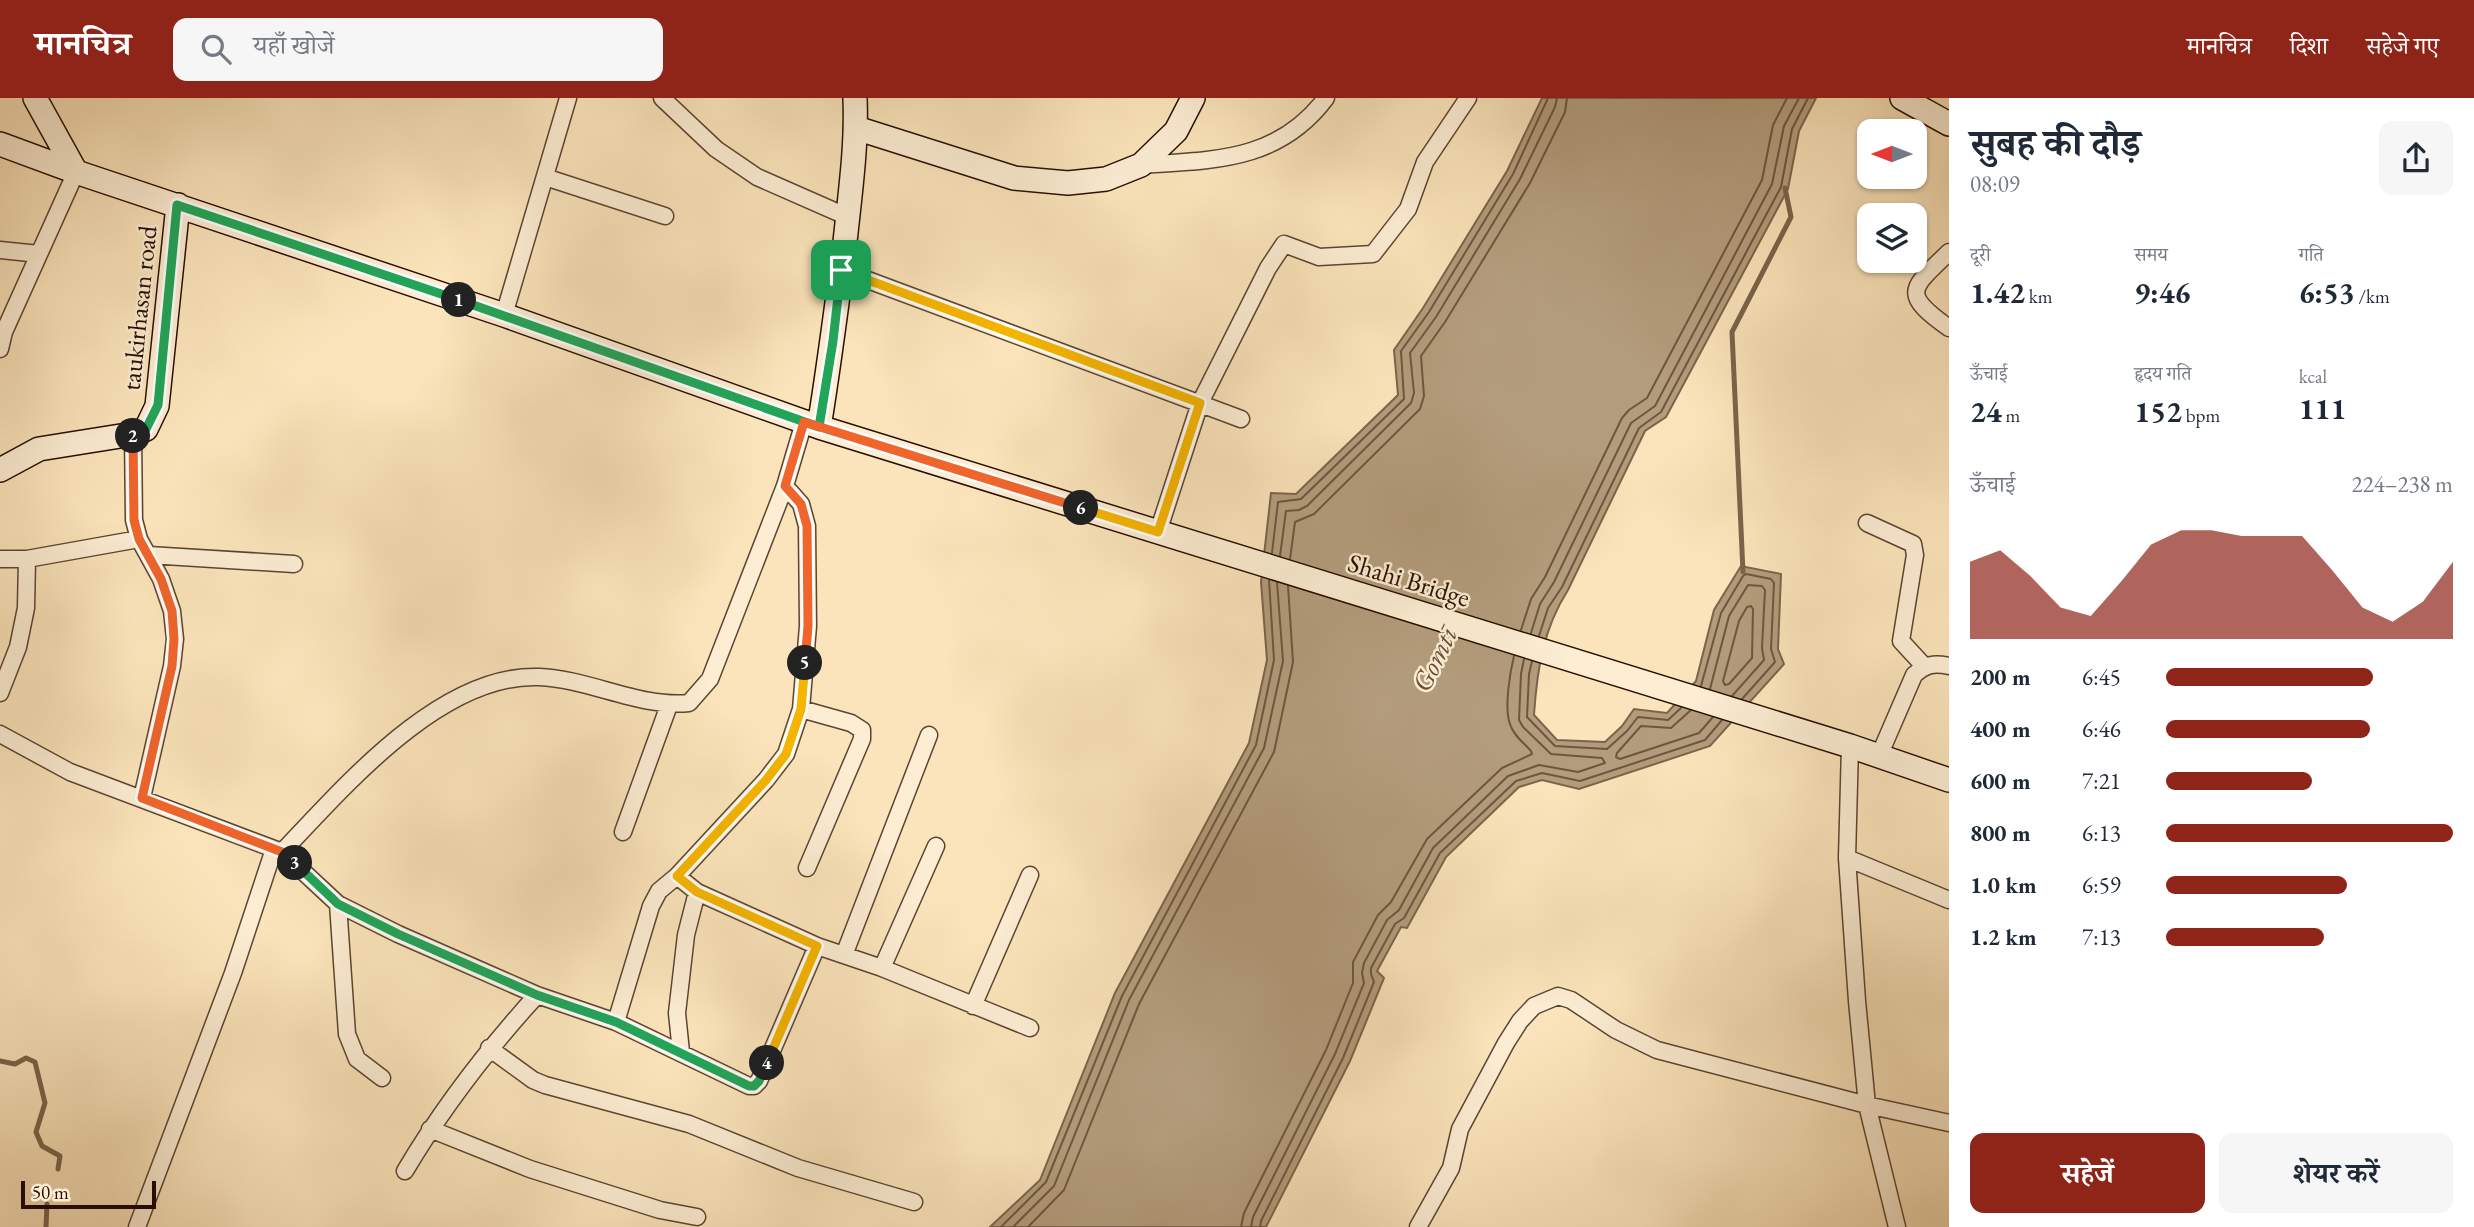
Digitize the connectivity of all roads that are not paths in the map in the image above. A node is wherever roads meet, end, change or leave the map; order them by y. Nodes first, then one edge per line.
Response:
1 (568, 98) edge
2 (662, 98) edge
3 (855, 98) edge
4 (1193, 98) edge
5 (1326, 98) edge
6 (1468, 98) edge
7 (1902, 98) edge
8 (43, 105) edge
9 (1943, 121) edge
10 (856, 128) junction
11 (0, 144) edge
12 (1141, 165) junction
13 (76, 172) junction
14 (545, 177) junction
15 (177, 205) junction
16 (666, 216) dead end
17 (848, 217) junction
18 (0, 250) edge
19 (1949, 252) edge
20 (39, 254) junction
21 (841, 270) junction
22 (504, 315) junction
23 (1949, 328) edge
24 (0, 349) edge
25 (1200, 403) junction
26 (1241, 419) dead end
27 (812, 425) junction
28 (133, 434) junction
29 (0, 470) edge
30 (785, 486) junction
31 (1867, 523) dead end
32 (1158, 532) junction
33 (139, 539) junction
34 (149, 555) junction
35 (0, 559) edge
36 (27, 559) junction
37 (294, 564) dead end
38 (1924, 666) junction
39 (1949, 666) edge
40 (0, 693) edge
41 (669, 705) junction
42 (801, 709) junction
43 (0, 734) edge
44 (929, 734) dead end
45 (1850, 746) junction
46 (1879, 756) junction
47 (1949, 780) edge
48 (142, 798) junction
49 (623, 832) dead end
50 (936, 846) dead end
51 (278, 850) junction
52 (1847, 858) junction
53 (807, 868) dead end
54 (1030, 875) dead end
55 (677, 876) junction
56 (697, 892) junction
57 (1949, 901) edge
58 (338, 904) junction
59 (817, 946) junction
60 (844, 955) junction
61 (882, 968) junction
62 (537, 995) junction
63 (973, 1006) junction
64 (616, 1022) junction
65 (1030, 1028) dead end
66 (489, 1048) junction
67 (681, 1052) junction
68 (382, 1078) dead end
69 (1867, 1105) junction
70 (1949, 1123) edge
71 (430, 1129) junction
72 (405, 1171) dead end
73 (914, 1202) dead end
74 (697, 1217) dead end
75 (137, 1227) edge
76 (1418, 1227) edge
77 (1897, 1227) edge

1 - 14 street
2 - 17 street
3 - 10 main road
4 - 12 main road
5 - 12 street
6 - 25 street
7 - 9 main road
8 - 13 main road
10 - 12 main road
10 - 17 main road
11 - 13 main road, Shahi Bridge
13 - 15 main road, Shahi Bridge
13 - 20 street
14 - 16 street
14 - 22 street
15 - 22 main road, Shahi Bridge
15 - 28 main road, taukirhasan road
17 - 21 main road
18 - 20 street
19 - 23 street
20 - 24 street
21 - 25 street
21 - 27 main road
22 - 27 main road, Shahi Bridge
25 - 26 street
25 - 32 street
27 - 30 street
27 - 32 main road, Shahi Bridge
28 - 29 main road
28 - 33 street
30 - 41 street
30 - 42 street
31 - 38 street
32 - 45 main road, Shahi Bridge
33 - 34 street
33 - 36 street
34 - 37 street
34 - 48 street
35 - 36 street
36 - 40 street
38 - 39 street
38 - 46 street
41 - 49 street
41 - 51 street
42 - 53 street
42 - 55 street
43 - 48 street
44 - 60 street
45 - 46 main road, Shahi Bridge
45 - 52 street
46 - 47 main road, Shahi Bridge
48 - 51 street
50 - 61 street
51 - 58 street
51 - 75 street
52 - 57 street
52 - 69 street
54 - 63 street
55 - 56 street
55 - 64 street
56 - 59 street
56 - 67 street
58 - 62 street
58 - 68 street
59 - 60 street
59 - 67 street
60 - 61 street
61 - 63 street
62 - 64 street
62 - 66 street
63 - 65 street
64 - 67 street
66 - 71 street
66 - 73 street
69 - 70 street
69 - 76 street
69 - 77 street
71 - 72 street
71 - 74 street

